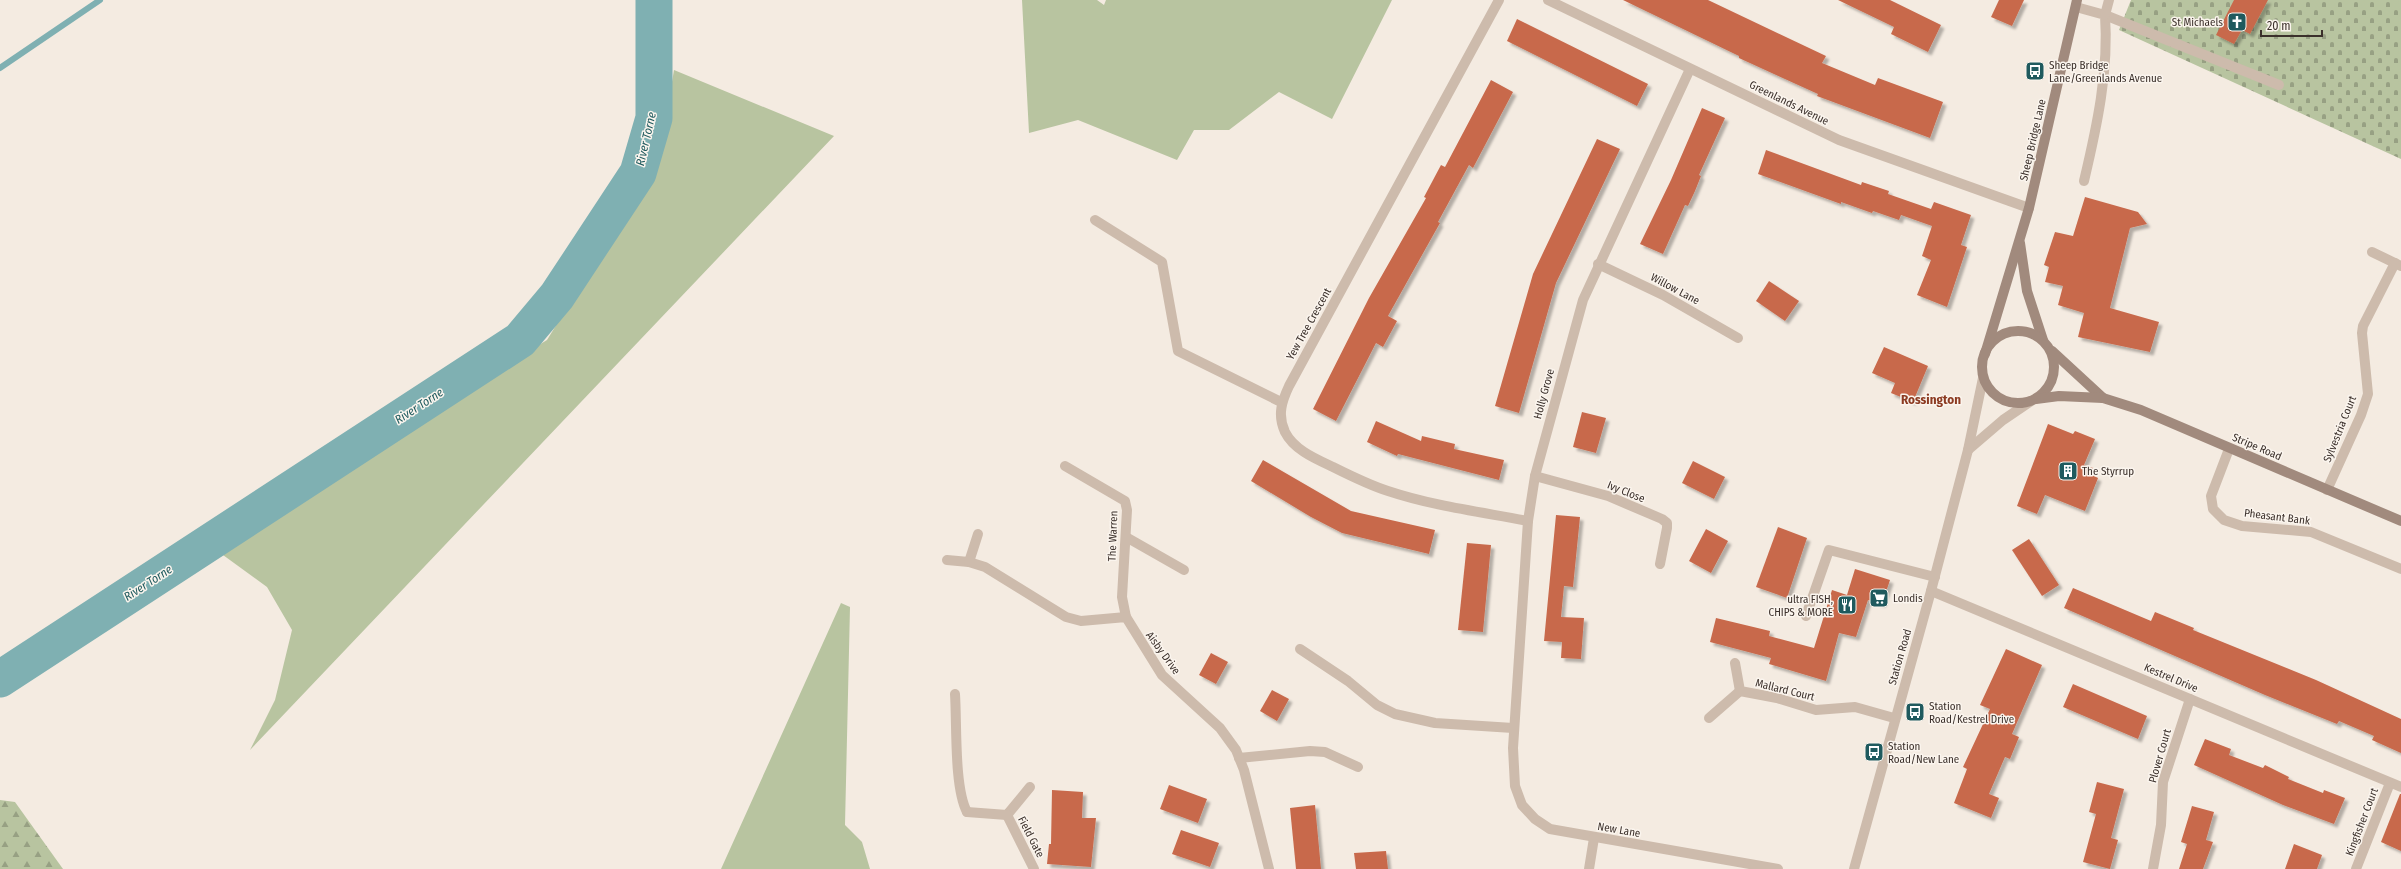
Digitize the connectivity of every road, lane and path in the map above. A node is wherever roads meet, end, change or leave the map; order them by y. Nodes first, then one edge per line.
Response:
1 (1499, 0) edge
2 (1548, 0) edge
3 (2109, 0) edge
4 (2076, 3) edge
5 (2105, 15) junction
6 (1690, 69) junction
7 (2279, 85) dead end
8 (2084, 181) dead end
9 (2029, 208) junction
10 (1095, 220) dead end
11 (2020, 239) junction
12 (2372, 252) dead end
13 (1598, 264) junction
14 (2398, 265) edge
15 (1738, 338) dead end
16 (2043, 340) junction
17 (2050, 350) junction
18 (1985, 354) junction
19 (1983, 378) junction
20 (2103, 398) junction
21 (2034, 400) junction
22 (1281, 402) junction
23 (2228, 449) junction
24 (1968, 450) junction
25 (1065, 466) dead end
26 (1535, 476) junction
27 (2327, 490) junction
28 (1528, 521) junction
29 (2401, 522) edge
30 (978, 534) dead end
31 (1126, 537) junction
32 (947, 560) dead end
33 (969, 562) junction
34 (1660, 564) dead end
35 (2401, 569) edge
36 (1184, 570) dead end
37 (1935, 577) junction
38 (1931, 591) junction
39 (1806, 616) dead end
40 (1126, 617) junction
41 (1300, 649) dead end
42 (1735, 663) dead end
43 (1740, 691) junction
44 (956, 694) dead end
45 (2190, 699) junction
46 (1709, 718) dead end
47 (1894, 718) junction
48 (1513, 728) junction
49 (1513, 748) joint
50 (1239, 758) junction
51 (1358, 767) dead end
52 (2390, 783) junction
53 (1030, 787) dead end
54 (2401, 787) edge
55 (1007, 815) junction
56 (1594, 838) junction
57 (1034, 869) edge
58 (1269, 869) edge
59 (1589, 869) edge
60 (1778, 869) edge
61 (1854, 869) edge
62 (2153, 869) edge
63 (2356, 869) edge

1 - 22 street, Yew Tree Crescent
2 - 6 street, Greenlands Avenue
3 - 5 street
4 - 5 street
4 - 9 main road, Sheep Bridge Lane
5 - 7 street
5 - 8 street
6 - 9 street, Greenlands Avenue
6 - 13 street, Holly Grove
9 - 11 main road, Sheep Bridge Lane
10 - 22 street
11 - 16 main road, Sheep Bridge Lane
11 - 18 main road, Sheep Bridge Lane
12 - 14 street, Sylvestria Court
13 - 15 street, Willow Lane
13 - 26 street, Holly Grove
14 - 27 street, Sylvestria Court
16 - 17 main road
16 - 18 main road
17 - 20 main road, Stripe Road
17 - 21 main road
18 - 19 main road
19 - 21 main road
19 - 24 street, Station Road
20 - 21 main road, Stripe Road
20 - 23 main road, Stripe Road
21 - 24 street
22 - 28 street
23 - 27 main road, Stripe Road
23 - 35 street, Pheasant Bank
24 - 37 street, Station Road
25 - 31 street, The Warren
26 - 28 street, Holly Grove
26 - 34 street, Ivy Close
27 - 29 main road, Stripe Road
28 - 48 street, Holly Grove
30 - 33 street
31 - 36 street
31 - 40 street, The Warren
32 - 33 street
33 - 40 street
37 - 38 street, Station Road
37 - 39 street
38 - 45 street, Kestrel Drive
38 - 47 street, Station Road
40 - 50 street, Aisby Drive
41 - 48 street
42 - 43 street, Mallard Court
43 - 46 street, Mallard Court
43 - 47 street, Mallard Court
44 - 55 street, Field Gate
45 - 52 street, Kestrel Drive
45 - 62 street, Plover Court
47 - 61 street, Station Road
48 - 49 street, Holly Grove
49 - 56 street, New Lane
50 - 51 street
50 - 58 street, Aisby Drive
52 - 54 street, Kestrel Drive
52 - 63 street, Kingfisher Court
53 - 55 street, Field Gate
55 - 57 street, Field Gate
56 - 59 street
56 - 60 street, New Lane

